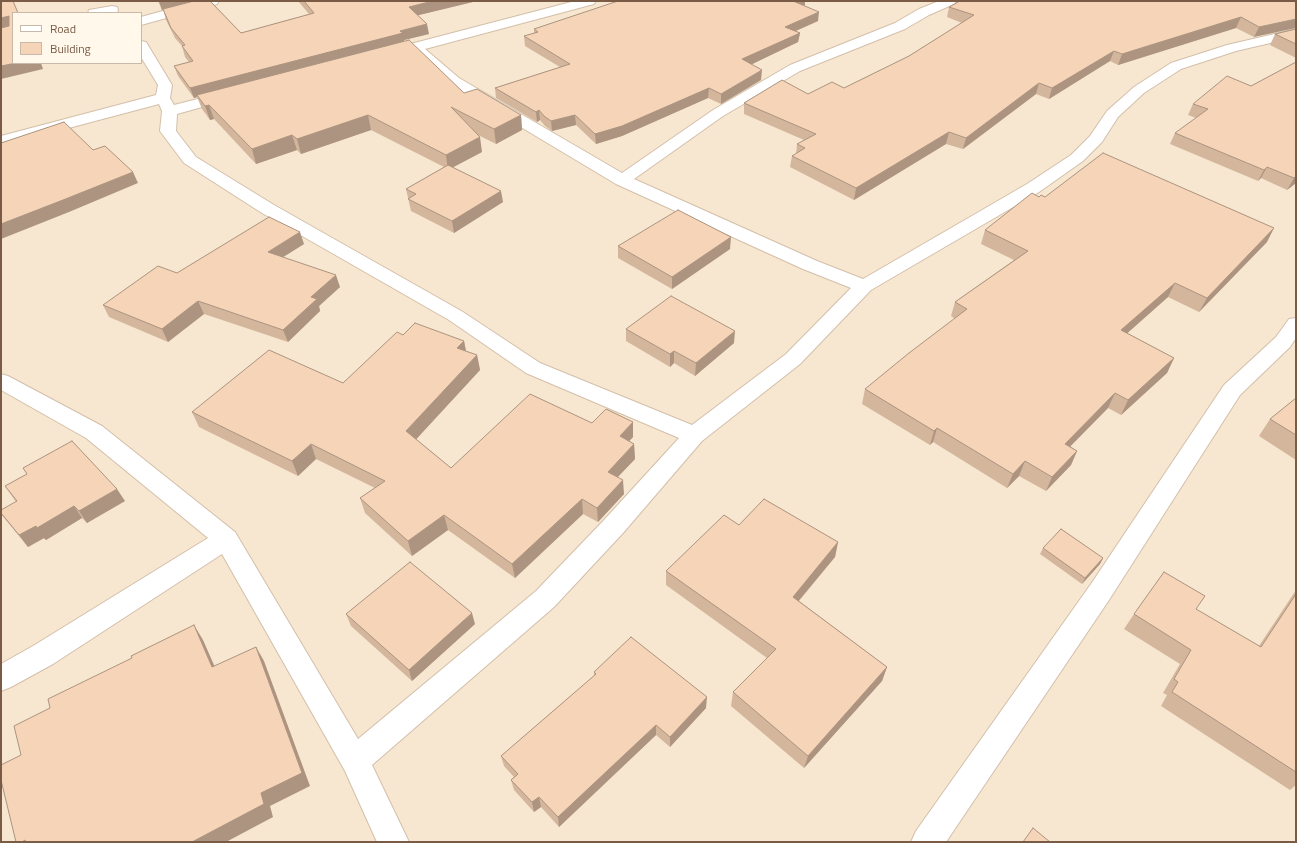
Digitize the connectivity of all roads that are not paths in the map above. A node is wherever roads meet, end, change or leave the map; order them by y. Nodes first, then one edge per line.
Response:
1 (213, 1) edge
2 (590, 1) edge
3 (950, 1) edge
4 (110, 8) edge
5 (97, 12) edge
6 (142, 21) edge
7 (1296, 33) edge
8 (142, 47) edge
9 (415, 47) junction
10 (392, 53) edge
11 (239, 93) edge
12 (167, 104) junction
13 (1, 141) edge
14 (622, 180) junction
15 (864, 286) junction
16 (1292, 339) edge
17 (1, 381) edge
18 (694, 436) junction
19 (226, 539) junction
20 (1, 678) edge
21 (355, 761) junction
22 (393, 842) edge
23 (927, 842) edge

1 - 6 street
2 - 9 street
3 - 14 street
4 - 5 street
7 - 15 street
8 - 12 street
9 - 10 street
9 - 14 street
11 - 12 street
12 - 13 street
12 - 18 street
14 - 15 street
15 - 18 street
16 - 23 street
17 - 19 street
18 - 21 street
19 - 20 street
19 - 21 street
21 - 22 street

